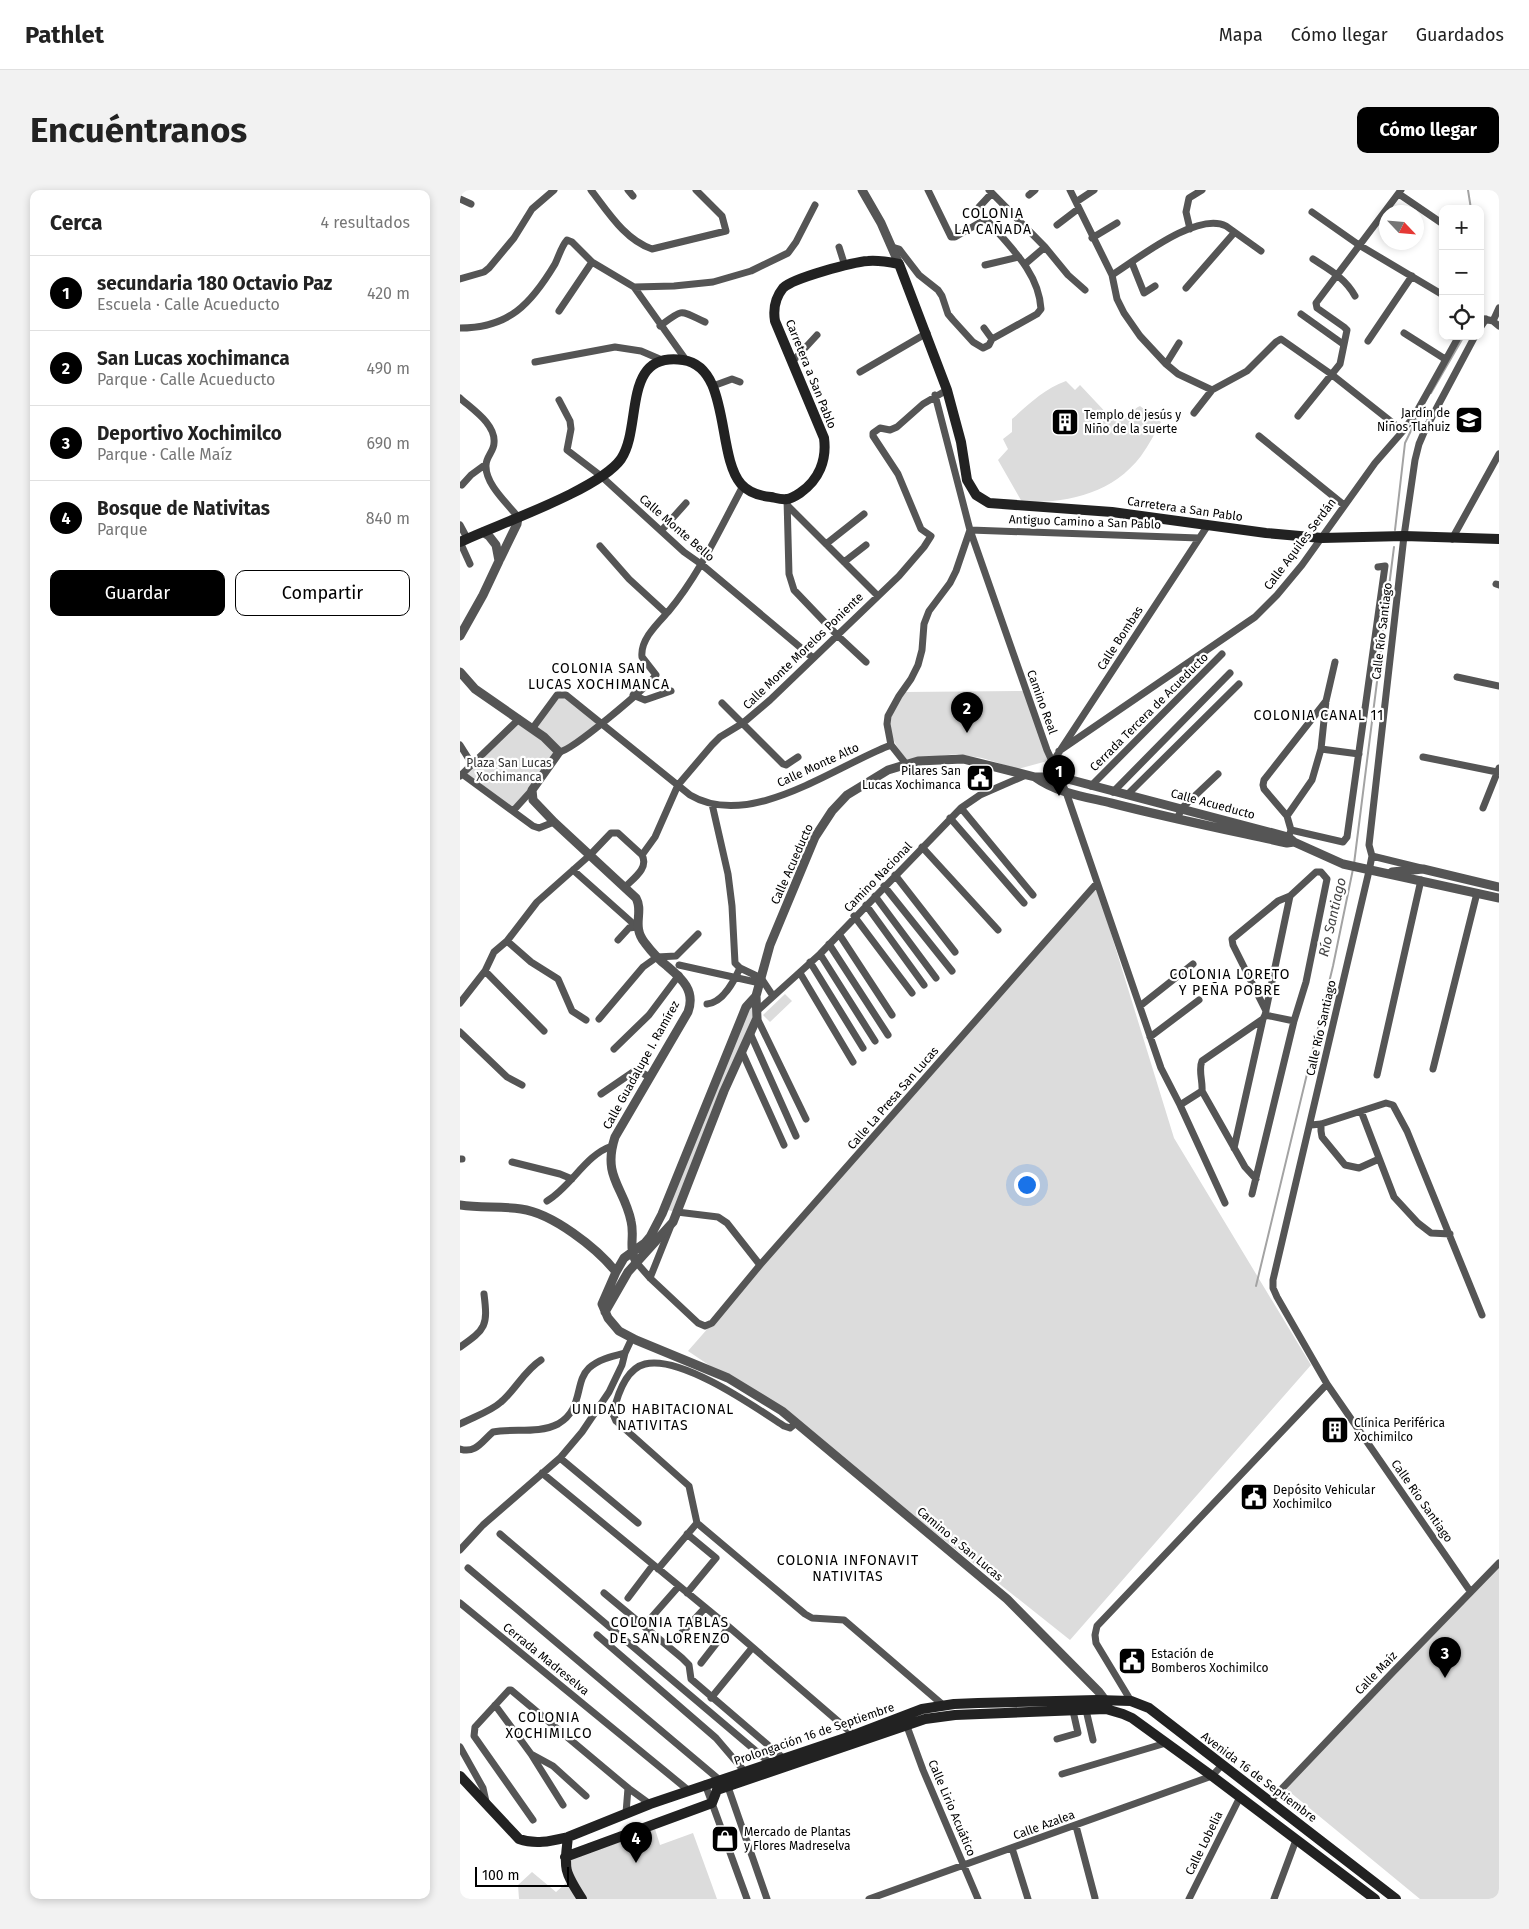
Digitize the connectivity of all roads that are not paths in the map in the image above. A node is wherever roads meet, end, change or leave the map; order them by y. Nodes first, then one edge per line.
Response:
1 (554, 190) edge
2 (591, 190) edge
3 (696, 190) edge
4 (862, 190) edge
5 (928, 190) edge
6 (1070, 190) edge
7 (1094, 190) edge
8 (1202, 190) edge
9 (990, 192) edge
10 (1400, 192) edge
11 (460, 199) edge
12 (471, 204) dead end
13 (815, 205) dead end
14 (1077, 205) junction
15 (1312, 212) dead end
16 (986, 220) junction
17 (1439, 221) edge
18 (1117, 223) dead end
19 (1057, 225) dead end
20 (1190, 230) junction
21 (1234, 233) junction
22 (1092, 238) junction
23 (1359, 245) junction
24 (839, 247) dead end
25 (892, 247) junction
26 (1044, 247) junction
27 (1261, 251) dead end
28 (1019, 257) junction
29 (1313, 259) dead end
30 (592, 262) junction
31 (1132, 263) junction
32 (899, 264) junction
33 (1025, 264) junction
34 (845, 266) junction
35 (985, 266) dead end
36 (1337, 274) junction
37 (1112, 275) junction
38 (1412, 276) junction
39 (460, 279) edge
40 (1155, 286) dead end
41 (634, 287) junction
42 (1186, 288) dead end
43 (1085, 290) dead end
44 (1439, 293) edge
45 (1355, 296) dead end
46 (1499, 308) edge
47 (559, 311) dead end
48 (1301, 314) dead end
49 (1490, 321) edge
50 (705, 322) dead end
51 (660, 326) junction
52 (460, 328) edge
53 (984, 328) dead end
54 (927, 332) junction
55 (1404, 333) dead end
56 (817, 335) dead end
57 (992, 339) junction
58 (1457, 340) edge
59 (1473, 340) edge
60 (1368, 341) dead end
61 (1179, 344) dead end
62 (1343, 344) junction
63 (1445, 359) junction
64 (662, 360) junction
65 (686, 360) junction
66 (793, 361) junction
67 (534, 362) dead end
68 (1166, 364) junction
69 (860, 372) dead end
70 (1332, 374) junction
71 (740, 382) dead end
72 (713, 386) junction
73 (947, 390) junction
74 (1212, 390) junction
75 (936, 395) junction
76 (460, 398) edge
77 (559, 400) dead end
78 (1194, 414) dead end
79 (1298, 416) dead end
80 (1403, 431) junction
81 (1259, 436) dead end
82 (1499, 454) edge
83 (486, 464) junction
84 (601, 476) junction
85 (462, 485) dead end
86 (743, 486) junction
87 (686, 503) dead end
88 (788, 503) junction
89 (1344, 505) junction
90 (864, 514) dead end
91 (518, 517) junction
92 (460, 526) edge
93 (1208, 526) junction
94 (970, 530) junction
95 (661, 531) junction
96 (483, 532) junction
97 (1404, 536) junction
98 (1498, 537) edge
99 (1199, 538) junction
100 (1322, 538) junction
101 (1452, 539) junction
102 (462, 541) edge
103 (826, 544) junction
104 (866, 545) dead end
105 (600, 546) dead end
106 (499, 561) junction
107 (844, 562) junction
108 (470, 564) dead end
109 (701, 564) junction
110 (1378, 566) dead end
111 (878, 596) junction
112 (666, 613) junction
113 (837, 635) junction
114 (460, 636) edge
115 (1222, 654) dead end
116 (813, 658) junction
117 (866, 662) dead end
118 (1335, 662) dead end
119 (460, 672) edge
120 (1230, 673) dead end
121 (1457, 678) dead end
122 (1239, 684) dead end
123 (1499, 686) edge
124 (671, 691) dead end
125 (633, 695) junction
126 (1326, 701) junction
127 (722, 703) dead end
128 (519, 718) junction
129 (601, 724) junction
130 (744, 724) junction
131 (532, 729) junction
132 (460, 745) edge
133 (891, 745) junction
134 (1321, 749) junction
135 (1060, 751) junction
136 (558, 752) junction
137 (1359, 754) junction
138 (798, 757) dead end
139 (1423, 757) dead end
140 (1052, 763) junction
141 (472, 764) junction
142 (906, 764) junction
143 (1498, 770) edge
144 (461, 774) edge
145 (1218, 774) dead end
146 (1026, 775) junction
147 (1036, 777) junction
148 (1060, 777) junction
149 (678, 785) junction
150 (1091, 786) junction
151 (532, 790) junction
152 (1066, 792) junction
153 (1113, 792) junction
154 (1127, 795) junction
155 (712, 804) junction
156 (961, 808) junction
157 (1182, 808) junction
158 (1483, 808) dead end
159 (514, 811) junction
160 (1287, 816) junction
161 (950, 818) junction
162 (1177, 819) junction
163 (554, 822) junction
164 (1290, 838) junction
165 (922, 847) junction
166 (642, 854) junction
167 (590, 855) junction
168 (1372, 856) junction
169 (1424, 868) junction
170 (573, 870) junction
171 (1366, 870) junction
172 (1381, 874) junction
173 (895, 875) junction
174 (1421, 880) junction
175 (1097, 883) junction
176 (884, 886) junction
177 (625, 887) junction
178 (1499, 887) edge
179 (1478, 893) junction
180 (1033, 895) dead end
181 (875, 896) junction
182 (1290, 896) junction
183 (1499, 898) edge
184 (1024, 903) dead end
185 (866, 905) junction
186 (854, 916) junction
187 (637, 927) junction
188 (998, 930) dead end
189 (698, 934) dead end
190 (838, 934) junction
191 (507, 940) junction
192 (618, 940) dead end
193 (829, 944) junction
194 (955, 952) dead end
195 (820, 954) junction
196 (657, 957) junction
197 (810, 962) junction
198 (1193, 964) dead end
199 (679, 965) dead end
200 (740, 968) junction
201 (485, 971) junction
202 (952, 971) dead end
203 (800, 973) junction
204 (679, 975) junction
205 (736, 978) junction
206 (936, 978) dead end
207 (761, 981) junction
208 (924, 985) dead end
209 (912, 993) dead end
210 (756, 996) junction
211 (773, 996) junction
212 (1198, 1000) dead end
213 (460, 1003) edge
214 (707, 1004) dead end
215 (1140, 1006) junction
216 (757, 1015) junction
217 (1265, 1015) junction
218 (892, 1016) dead end
219 (599, 1019) dead end
220 (586, 1020) dead end
221 (1294, 1021) junction
222 (544, 1031) dead end
223 (460, 1032) edge
224 (750, 1033) junction
225 (888, 1035) dead end
226 (1150, 1037) junction
227 (874, 1041) dead end
228 (614, 1048) dead end
229 (863, 1048) dead end
230 (742, 1052) junction
231 (853, 1062) dead end
232 (1433, 1069) dead end
233 (1377, 1075) dead end
234 (650, 1077) junction
235 (522, 1084) dead end
236 (1202, 1092) junction
237 (601, 1094) dead end
238 (1180, 1106) junction
239 (1361, 1111) junction
240 (806, 1119) dead end
241 (1321, 1124) junction
242 (1310, 1125) junction
243 (796, 1136) dead end
244 (784, 1145) dead end
245 (612, 1146) junction
246 (1234, 1148) junction
247 (1379, 1159) junction
248 (512, 1162) dead end
249 (572, 1179) junction
250 (1256, 1179) junction
251 (1252, 1194) dead end
252 (547, 1201) dead end
253 (1225, 1203) dead end
254 (460, 1205) edge
255 (662, 1214) junction
256 (675, 1217) junction
257 (1450, 1234) junction
258 (628, 1256) junction
259 (607, 1260) junction
260 (636, 1262) junction
261 (760, 1265) junction
262 (616, 1272) junction
263 (650, 1278) junction
264 (615, 1285) junction
265 (484, 1294) dead end
266 (1482, 1315) dead end
267 (632, 1338) junction
268 (460, 1347) edge
269 (625, 1353) junction
270 (541, 1360) dead end
271 (1327, 1384) junction
272 (796, 1423) junction
273 (460, 1424) edge
274 (460, 1449) edge
275 (560, 1458) junction
276 (542, 1473) junction
277 (638, 1523) dead end
278 (697, 1523) junction
279 (500, 1534) dead end
280 (687, 1534) junction
281 (460, 1550) edge
282 (1499, 1564) edge
283 (656, 1567) junction
284 (468, 1568) dead end
285 (679, 1586) junction
286 (1470, 1591) junction
287 (687, 1593) junction
288 (604, 1594) dead end
289 (628, 1598) dead end
290 (460, 1603) edge
291 (704, 1608) junction
292 (650, 1619) dead end
293 (729, 1628) junction
294 (597, 1635) dead end
295 (675, 1640) dead end
296 (752, 1648) junction
297 (701, 1663) dead end
298 (711, 1698) junction
299 (1131, 1700) junction
300 (495, 1705) junction
301 (942, 1705) junction
302 (1098, 1706) junction
303 (1073, 1711) junction
304 (905, 1720) junction
305 (854, 1735) junction
306 (1057, 1739) dead end
307 (1093, 1740) dead end
308 (1166, 1743) junction
309 (460, 1747) edge
310 (531, 1754) junction
311 (783, 1758) junction
312 (770, 1763) junction
313 (1222, 1765) junction
314 (745, 1772) junction
315 (1062, 1774) dead end
316 (460, 1776) edge
317 (1212, 1776) junction
318 (720, 1780) junction
319 (705, 1784) junction
320 (728, 1787) junction
321 (628, 1788) junction
322 (688, 1790) junction
323 (586, 1796) dead end
324 (1240, 1797) junction
325 (1270, 1801) junction
326 (712, 1803) junction
327 (650, 1804) junction
328 (487, 1806) junction
329 (563, 1806) dead end
330 (626, 1814) junction
331 (533, 1820) dead end
332 (1076, 1826) junction
333 (568, 1837) junction
334 (1296, 1840) junction
335 (546, 1842) junction
336 (1012, 1848) junction
337 (565, 1857) junction
338 (965, 1865) junction
339 (1381, 1888) junction
340 (1094, 1898) dead end
341 (582, 1899) edge
342 (747, 1899) edge
343 (767, 1899) edge
344 (869, 1899) edge
345 (978, 1899) edge
346 (1028, 1899) edge
347 (1189, 1899) edge
348 (1274, 1899) edge
349 (1376, 1899) edge
350 (1396, 1899) edge

1 - 39 street
2 - 3 street
4 - 25 street
5 - 16 street
6 - 14 street
7 - 14 street
8 - 20 street
9 - 16 street
9 - 26 street
10 - 17 street
10 - 23 street
11 - 12 street
13 - 41 street
14 - 19 street
14 - 22 street
15 - 23 street
16 - 28 street
18 - 22 street
20 - 21 street
20 - 31 street
21 - 27 street
21 - 42 street
22 - 37 street
23 - 36 street
23 - 38 street
24 - 34 street
25 - 32 street
25 - 57 street
26 - 33 street
26 - 43 street
28 - 33 street
28 - 35 street
29 - 36 street
30 - 41 street
30 - 47 street
30 - 52 street
31 - 37 street
31 - 40 street
32 - 34 main road, Carretera a San Pablo
32 - 54 main road, Carretera a San Pablo
33 - 57 street
34 - 66 main road, Carretera a San Pablo
36 - 45 street
36 - 62 street
37 - 68 street
38 - 44 street
38 - 60 street
41 - 51 street
46 - 49 street
48 - 62 street
50 - 51 street
51 - 65 street
53 - 57 street
54 - 69 street
54 - 73 main road, Carretera a San Pablo
55 - 63 street
56 - 66 street
58 - 63 street, Calle Aquiles Serdán
59 - 97 street, Calle Río Santiago
61 - 68 street
62 - 70 street
63 - 80 street, Calle Aquiles Serdán
64 - 65 main road
64 - 67 street
64 - 84 main road
65 - 72 main road
66 - 88 main road, Carretera a San Pablo
68 - 74 street
70 - 74 street
70 - 79 street
70 - 80 street
71 - 72 street
72 - 86 main road
73 - 75 street
73 - 93 main road, Carretera a San Pablo
74 - 78 street
75 - 94 street, Camino Real
75 - 111 street, Calle Monte Morelos Poniente
76 - 83 street
77 - 84 street, Calle Monte Bello
80 - 89 street, Calle Aquiles Serdán
81 - 89 street
82 - 101 street
83 - 85 street
83 - 91 street
84 - 91 main road
84 - 95 street, Calle Monte Bello
86 - 88 main road
86 - 109 street
87 - 95 street
88 - 103 street
88 - 113 street
89 - 100 street, Calle Aquiles Serdán
90 - 103 street
91 - 96 main road
91 - 106 street
92 - 102 street
93 - 99 street, Calle Bombas
93 - 100 main road, Carretera a San Pablo
94 - 99 street, Antiguo Camino a San Pablo
94 - 133 street
94 - 140 street, Camino Real
95 - 109 street, Calle Monte Bello
96 - 102 main road
96 - 106 street
97 - 100 main road, Carretera a San Pablo
97 - 101 main road
97 - 168 street, Calle Río Santiago
98 - 101 main road
99 - 135 street, Calle Bombas
100 - 135 street, Calle Aquiles Serdán
102 - 108 street
103 - 107 street
104 - 107 street
105 - 112 street
106 - 114 street
107 - 111 street
109 - 112 street
109 - 116 street, Calle Monte Bello
110 - 137 street
111 - 113 street, Calle Monte Morelos Poniente
112 - 125 street
113 - 116 street, Calle Monte Morelos Poniente
113 - 117 street
115 - 150 street, Cerrada Tercera de Acueducto
116 - 130 street, Calle Monte Morelos Poniente
118 - 126 street
119 - 128 street
120 - 153 street
121 - 123 street
122 - 154 street
124 - 125 street
125 - 129 street
126 - 134 street
126 - 160 street
127 - 130 street
128 - 131 street
128 - 141 street
129 - 131 street, Calle Monte Alto
129 - 136 street
129 - 149 street, Calle Monte Alto
130 - 138 street
130 - 149 street, Calle Monte Morelos Poniente
131 - 136 street
132 - 141 street
133 - 142 street
133 - 155 street, Calle Monte Alto
134 - 137 street
134 - 160 street
135 - 140 street, Calle Bombas
136 - 151 street
137 - 164 street
139 - 143 street
140 - 148 street, Camino Real
141 - 144 street
142 - 146 street, Calle Acueducto
142 - 207 street, Calle Acueducto
143 - 158 street
144 - 159 street
145 - 157 street
146 - 147 street, Calle Acueducto
146 - 156 street, Camino Nacional
147 - 148 street, Calle Acueducto
147 - 152 street, Calle Acueducto
148 - 150 street, Calle Acueducto
148 - 152 street, Camino Real
149 - 155 street, Calle Monte Alto
149 - 166 street, Calle Monte Morelos Poniente
150 - 153 street, Calle Acueducto
151 - 159 street
151 - 163 street
152 - 162 street, Calle Acueducto
152 - 175 street, Camino Real
153 - 154 street, Calle Acueducto
154 - 157 street, Calle Acueducto
155 - 200 street
156 - 161 street, Camino Nacional
156 - 180 street
157 - 162 street
157 - 164 street, Calle Acueducto
159 - 163 street
160 - 164 street
161 - 165 street, Camino Nacional
161 - 184 street
162 - 164 street, Calle Acueducto
163 - 167 street
164 - 171 street, Calle Acueducto
165 - 173 street, Camino Nacional
165 - 188 street
166 - 167 street
166 - 177 street, Calle Monte Morelos Poniente
167 - 170 street
167 - 177 street
168 - 169 street
168 - 171 street, Calle Río Santiago
169 - 172 street, Calle Acueducto
169 - 178 street, Calle Acueducto
170 - 187 street
170 - 191 street
171 - 172 street, Calle Acueducto
171 - 242 street, Calle Río Santiago
172 - 174 street, Calle Acueducto
173 - 176 street, Camino Nacional
173 - 194 street
174 - 179 street, Calle Acueducto
174 - 233 street
175 - 215 street, Camino Real
175 - 261 street, Calle La Presa San Lucas
176 - 181 street, Camino Nacional
176 - 202 street
177 - 187 street
179 - 183 street, Calle Acueducto
179 - 232 street
181 - 185 street, Camino Nacional
181 - 206 street
182 - 217 street
182 - 217 street
182 - 221 street
185 - 186 street, Camino Nacional
185 - 208 street
186 - 190 street, Camino Nacional
186 - 209 street
187 - 192 street
187 - 196 street, Calle Guadalupe I. Ramírez
189 - 196 street
190 - 193 street, Camino Nacional
190 - 218 street
191 - 201 street
191 - 220 street
193 - 195 street, Camino Nacional
193 - 225 street
195 - 197 street, Camino Nacional
195 - 227 street
196 - 204 street, Calle Guadalupe I. Ramírez
196 - 219 street
197 - 203 street, Camino Nacional
197 - 229 street
198 - 215 street
199 - 205 street
200 - 205 street
200 - 207 street
201 - 213 street
201 - 222 street
203 - 211 street, Camino Nacional
203 - 231 street
204 - 228 street
204 - 234 street, Calle Guadalupe I. Ramírez
205 - 207 street
205 - 214 street
207 - 210 street, Calle Acueducto
207 - 211 street
210 - 216 street, Calle Acueducto
210 - 255 street, Calle Acueducto
211 - 216 street, Camino Nacional
212 - 226 street
215 - 226 street, Camino Real
216 - 224 street, Calle Acueducto
216 - 240 street
217 - 221 street
217 - 236 street
217 - 246 street
221 - 250 street
223 - 235 street
224 - 230 street, Calle Acueducto
224 - 243 street
226 - 238 street, Camino Real
230 - 244 street
230 - 256 street, Calle Acueducto
234 - 237 street
234 - 245 street, Calle Guadalupe I. Ramírez
236 - 238 street
236 - 246 street
238 - 253 street, Camino Real
239 - 241 street
239 - 247 street
239 - 257 street
241 - 242 street
241 - 247 street
242 - 271 street, Calle Río Santiago
245 - 249 street
245 - 258 street, Calle Guadalupe I. Ramírez
246 - 250 street
247 - 257 street
248 - 249 street
249 - 252 street
250 - 251 street
254 - 259 street
255 - 256 street
255 - 258 street, Calle Acueducto
256 - 260 street, Calle Acueducto
256 - 261 street
256 - 263 street, Calle Acueducto
257 - 266 street
258 - 259 street
258 - 260 street
258 - 262 street, Calle Guadalupe I. Ramírez
259 - 262 street
260 - 263 street
260 - 264 street, Calle Acueducto
261 - 263 street, Calle La Presa San Lucas
262 - 264 street, Calle Guadalupe I. Ramírez
264 - 267 street, Calle Acueducto
265 - 268 street
267 - 269 street
267 - 272 street, Camino a San Lucas
269 - 274 street
269 - 275 street
270 - 273 street
271 - 286 street, Calle Río Santiago
271 - 299 street
272 - 278 street
272 - 302 street, Camino a San Lucas
275 - 276 street
275 - 277 street
276 - 281 street
276 - 283 street
278 - 280 street
278 - 301 street
279 - 312 street
280 - 283 street
280 - 287 street
282 - 286 street, Calle Maíz
283 - 285 street
283 - 289 street
284 - 318 street
285 - 287 street
285 - 292 street
286 - 325 street, Calle Maíz
287 - 291 street
288 - 298 street
290 - 322 street, Cerrada Madreselva
291 - 293 street
291 - 295 street
293 - 296 street
293 - 297 street
294 - 314 street
296 - 298 street
296 - 305 street
298 - 311 street
299 - 302 main road, Avenida 16 de Septiembre
299 - 313 main road, Avenida 16 de Septiembre
300 - 310 street
300 - 321 street
300 - 331 street
301 - 302 main road, Prolongación 16 de Septiembre
301 - 304 main road, Prolongación 16 de Septiembre
302 - 303 main road, Prolongación 16 de Septiembre
302 - 307 street
302 - 308 main road
303 - 304 main road, Prolongación 16 de Septiembre
303 - 306 street
304 - 305 main road, Prolongación 16 de Septiembre
304 - 320 main road, Prolongación 16 de Septiembre
304 - 338 street, Calle Lirio Acuático
305 - 311 main road, Prolongación 16 de Septiembre
308 - 315 street
308 - 317 main road
309 - 328 street
310 - 323 street
310 - 329 street
311 - 312 main road, Prolongación 16 de Septiembre
312 - 314 main road, Prolongación 16 de Septiembre
313 - 317 street, Calle Azalea
313 - 325 main road, Avenida 16 de Septiembre
314 - 318 main road, Prolongación 16 de Septiembre
316 - 328 main road, Prolongación 16 de Septiembre
317 - 324 main road
317 - 332 street, Calle Azalea
318 - 319 main road, Prolongación 16 de Septiembre
318 - 320 street
319 - 322 main road, Prolongación 16 de Septiembre
319 - 326 street
320 - 326 main road, Prolongación 16 de Septiembre
320 - 343 street
321 - 327 street
321 - 330 street
322 - 327 main road, Prolongación 16 de Septiembre
324 - 334 main road
324 - 347 street, Calle Lobelia
325 - 339 main road, Avenida 16 de Septiembre
326 - 337 main road
326 - 342 street
327 - 330 main road, Prolongación 16 de Septiembre
328 - 335 main road, Prolongación 16 de Septiembre
330 - 333 main road, Prolongación 16 de Septiembre
332 - 336 street, Calle Azalea
332 - 340 street
333 - 335 main road, Prolongación 16 de Septiembre
333 - 337 main road
334 - 348 street
334 - 349 main road
335 - 337 main road
336 - 338 street, Calle Azalea
336 - 346 street
337 - 341 main road
338 - 344 street, Calle Azalea
338 - 345 street, Calle Lirio Acuático
339 - 349 street
339 - 350 main road, Avenida 16 de Septiembre

